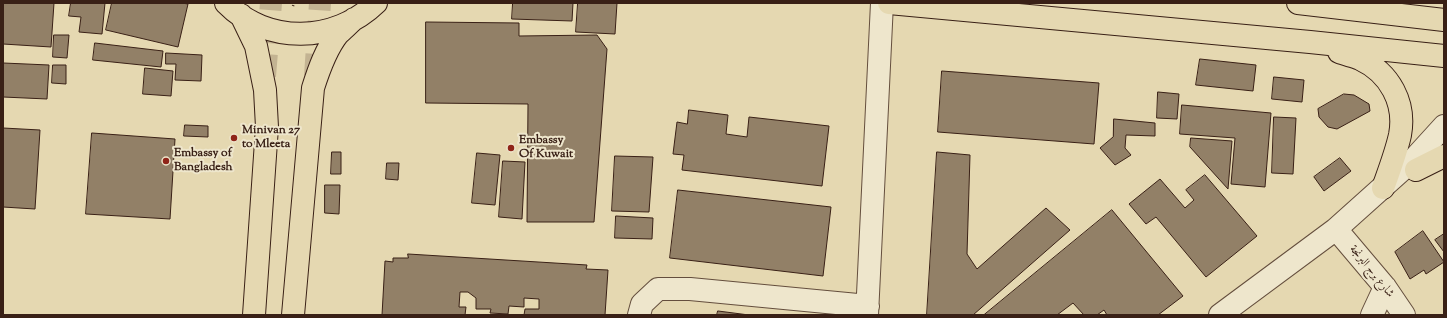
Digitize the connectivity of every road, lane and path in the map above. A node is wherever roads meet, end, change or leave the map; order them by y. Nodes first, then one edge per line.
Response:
1 (376, 3) edge
2 (882, 3) edge
3 (889, 3) edge
4 (1298, 3) edge
5 (234, 9) edge
6 (354, 19) junction
7 (1444, 20) edge
8 (1310, 42) junction
9 (1444, 56) edge
10 (1444, 126) edge
11 (1444, 149) edge
12 (1444, 156) edge
13 (1416, 170) junction
14 (1376, 194) junction
15 (1336, 229) junction
16 (1385, 287) junction
17 (868, 310) edge
18 (254, 315) edge
19 (293, 315) edge
20 (639, 315) edge
21 (1220, 315) edge
22 (1372, 315) edge
23 (1404, 315) edge

1 - 6 main road
2 - 17 street
3 - 8 main road
4 - 7 main road
5 - 6 main road
5 - 18 main road
6 - 19 main road
8 - 9 main road
8 - 14 main road
10 - 14 street
11 - 13 street
12 - 13 main road
13 - 14 street
14 - 15 street
15 - 16 street, شارع برج البرنجة
15 - 21 street
16 - 22 street
16 - 23 street, شارع برج البرنجة
17 - 20 street

